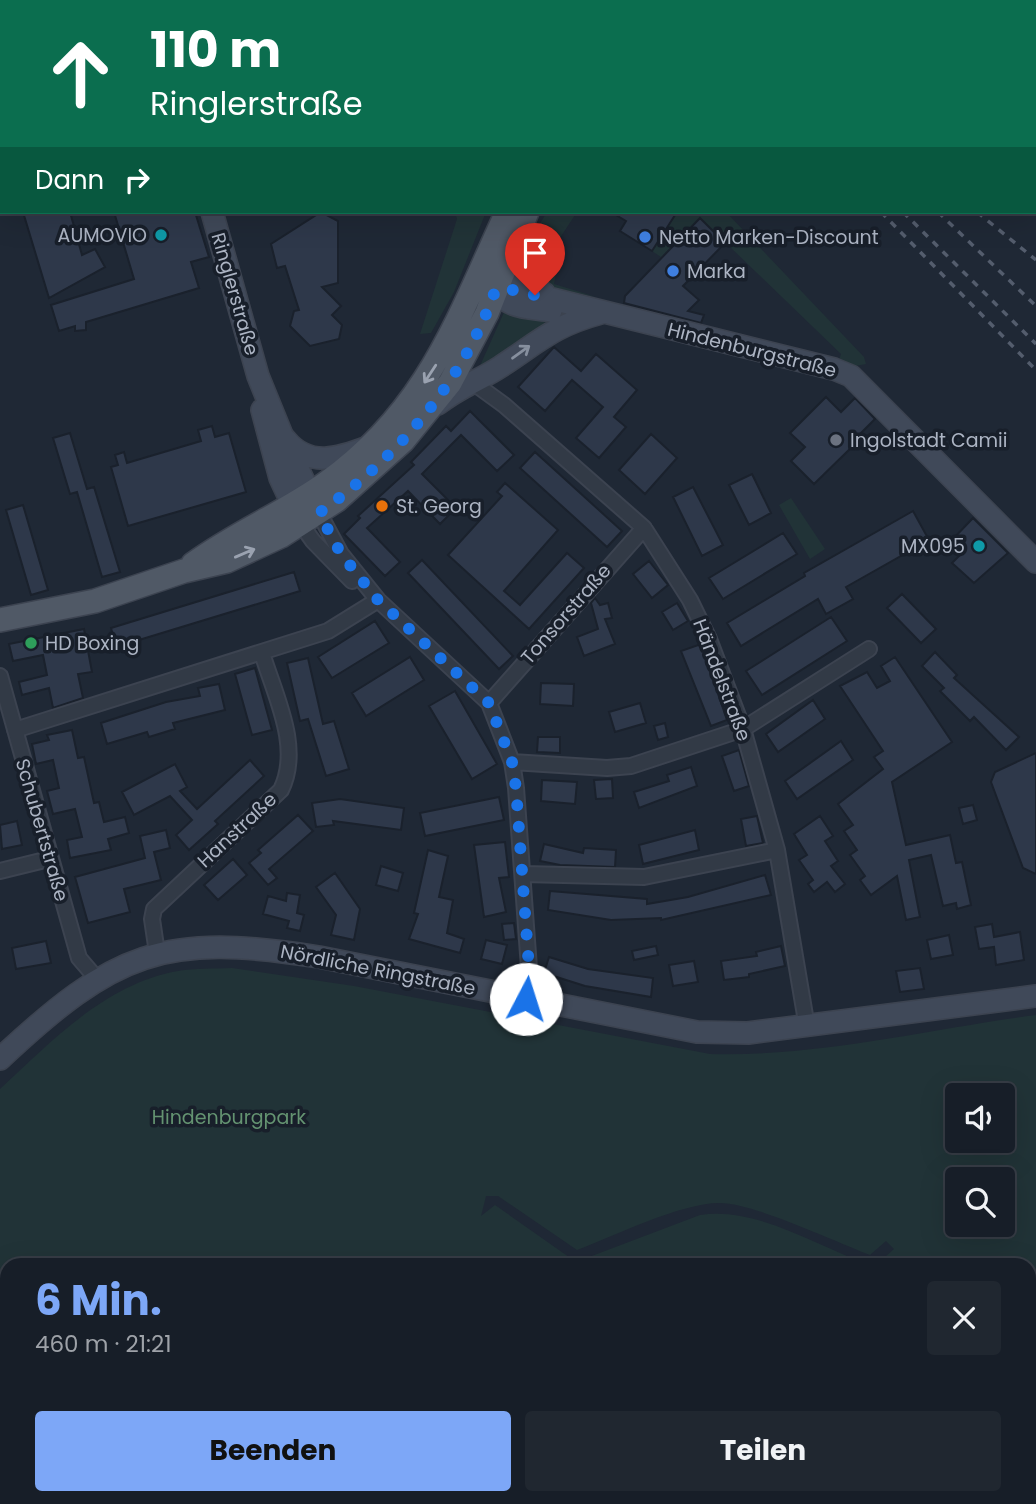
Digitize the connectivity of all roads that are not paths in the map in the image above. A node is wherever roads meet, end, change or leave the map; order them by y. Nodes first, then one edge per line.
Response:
1 (213, 214) edge
2 (506, 214) edge
3 (526, 214) edge
4 (512, 248) junction
5 (485, 261) junction
6 (495, 291) junction
7 (554, 299) junction
8 (602, 313) junction
9 (462, 314) junction
10 (498, 368) junction
11 (258, 376) junction
12 (471, 382) junction
13 (504, 405) junction
14 (431, 409) junction
15 (282, 435) junction
16 (370, 447) junction
17 (310, 513) junction
18 (644, 528) junction
19 (1036, 562) edge
20 (378, 600) junction
21 (0, 620) edge
22 (869, 649) dead end
23 (262, 653) junction
24 (0, 676) edge
25 (489, 703) junction
26 (743, 729) junction
27 (15, 730) junction
28 (512, 762) junction
29 (777, 850) junction
30 (49, 859) junction
31 (0, 870) edge
32 (524, 874) junction
33 (157, 953) junction
34 (97, 979) junction
35 (1036, 996) edge
36 (526, 999) junction
37 (807, 1027) junction
38 (0, 1059) edge

1 - 11 street, Ringlerstraße
2 - 5 main road
3 - 4 main road
4 - 6 main road
4 - 7 street
5 - 6 street
5 - 9 main road
6 - 7 street, Hindenburgstraße
6 - 8 street, Hindenburgstraße
6 - 9 street
6 - 14 main road
7 - 8 street, Hindenburgstraße
10 -> 8 street
8 - 19 street, Hindenburgstraße
9 -> 16 main road
10 - 12 street
10 - 13 street
11 - 15 street, Ringlerstraße
11 - 17 street, Ringlerstraße
12 - 13 street, Händelstraße
12 - 14 street
13 - 18 street, Händelstraße
14 - 17 main road
15 - 16 street
15 - 17 street, Ringlerstraße
16 - 17 main road
17 - 20 street, Ringlerstraße
17 - 20 street, Ringlerstraße
17 - 21 main road
18 - 25 street, Tonsorstraße
18 - 26 street, Händelstraße
20 - 23 street
20 - 25 street, Ringlerstraße
22 - 26 street
23 - 27 street
23 - 33 street, Hanstraße
24 - 27 street, Schubertstraße
25 - 28 street, Ringlerstraße
26 - 28 street
26 - 29 street, Händelstraße
27 - 30 street, Schubertstraße
28 - 32 street, Ringlerstraße
29 - 32 street
29 - 37 street, Händelstraße
30 - 31 street
30 - 34 street, Schubertstraße
32 - 36 street, Ringlerstraße
33 - 34 street, Nördliche Ringstraße
33 - 36 street, Nördliche Ringstraße
34 - 38 street, Nördliche Ringstraße
35 - 37 street, Nördliche Ringstraße
36 - 37 street, Nördliche Ringstraße

